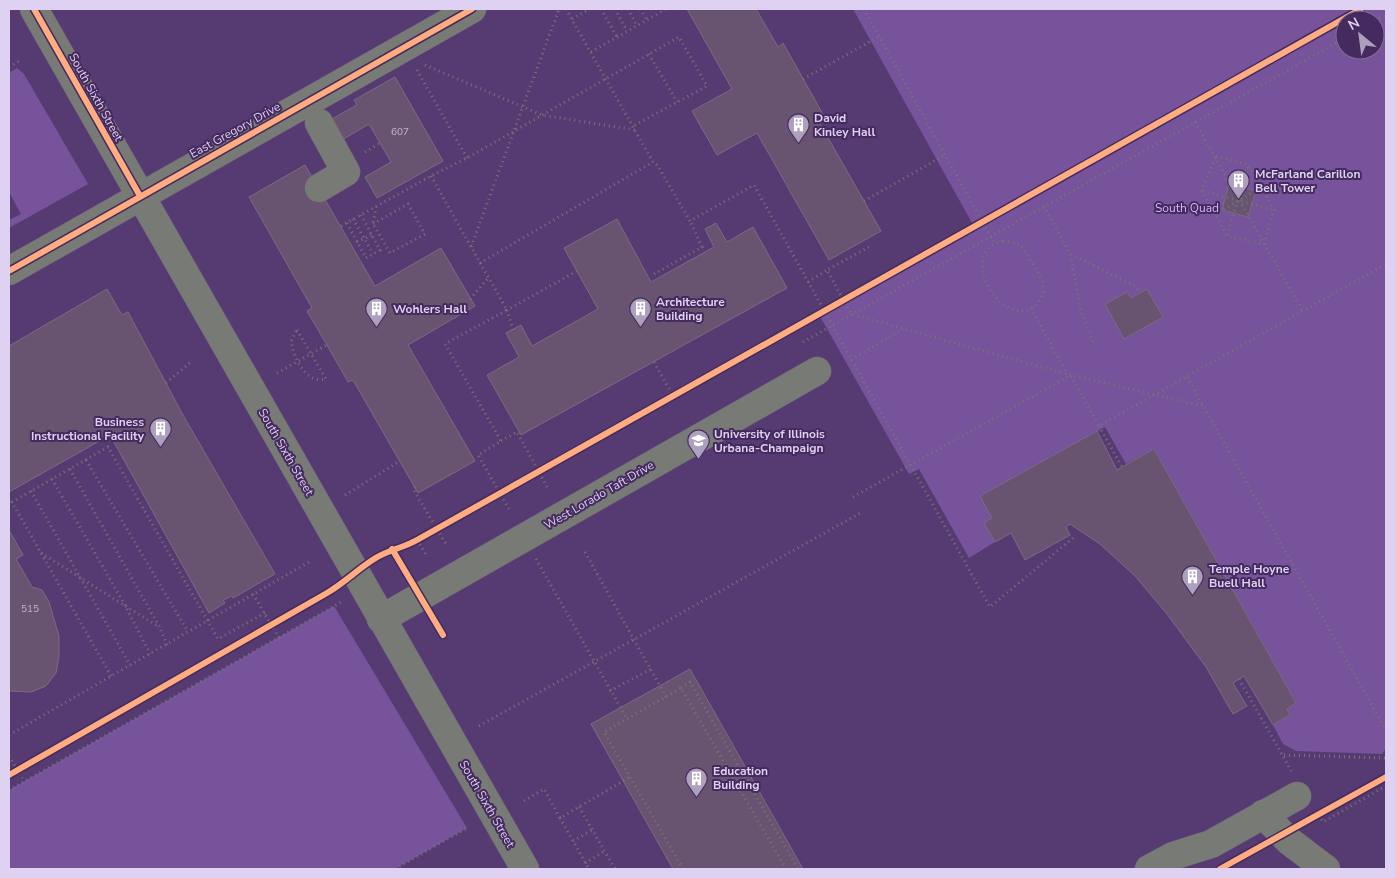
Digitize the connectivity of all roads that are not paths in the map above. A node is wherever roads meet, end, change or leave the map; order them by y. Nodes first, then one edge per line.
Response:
1 (34, 9) edge
2 (472, 9) edge
3 (319, 123) dead end
4 (319, 188) dead end
5 (140, 196) junction
6 (10, 267) edge
7 (817, 371) dead end
8 (380, 619) junction
9 (1302, 793) road end
10 (1263, 814) junction
11 (525, 869) edge
12 (1149, 869) edge
13 (1326, 869) edge

1 - 5 street, South Sixth Street
2 - 5 street, East Gregory Drive
3 - 4 street
5 - 6 street, East Gregory Drive
5 - 8 street, South Sixth Street
7 - 8 street, West Lorado Taft Drive
8 - 11 street, South Sixth Street
9 - 10 street
10 - 12 street
10 - 13 street

